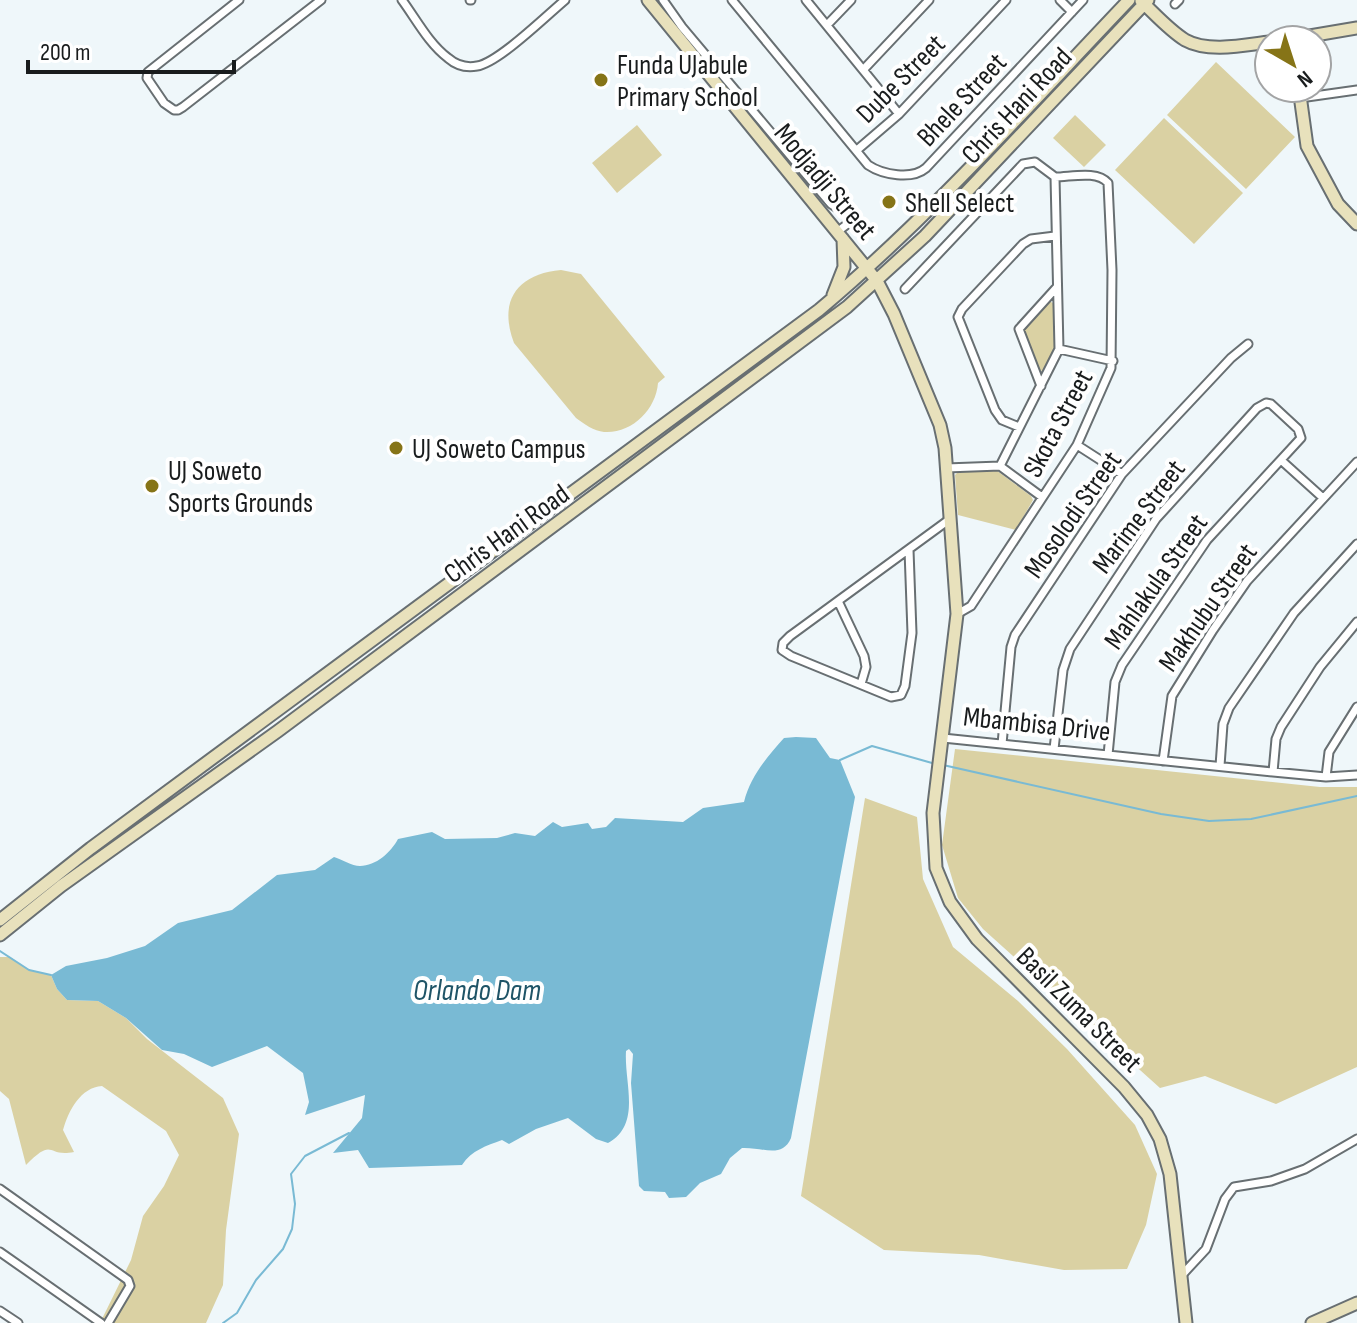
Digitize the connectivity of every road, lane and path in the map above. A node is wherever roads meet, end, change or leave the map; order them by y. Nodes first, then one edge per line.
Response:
1 (239, 0) edge
2 (321, 0) edge
3 (402, 0) edge
4 (565, 0) edge
5 (648, 0) edge
6 (663, 0) edge
7 (732, 0) edge
8 (806, 0) edge
9 (851, 0) edge
10 (929, 0) edge
11 (1006, 0) edge
12 (1060, 0) edge
13 (1083, 0) edge
14 (1129, 0) edge
15 (1144, 1) edge
16 (1072, 12) junction
17 (827, 25) junction
18 (1357, 28) edge
19 (678, 30) junction
20 (1333, 32) edge
21 (1253, 43) edge
22 (864, 69) junction
23 (1357, 90) edge
24 (1333, 91) edge
25 (1357, 97) edge
26 (1301, 104) edge
27 (899, 114) junction
28 (857, 150) junction
29 (1055, 177) junction
30 (1357, 224) edge
31 (840, 235) junction
32 (1055, 236) junction
33 (868, 270) junction
34 (877, 281) junction
35 (1057, 287) junction
36 (905, 289) dead end
37 (828, 302) junction
38 (1248, 344) dead end
39 (1059, 349) junction
40 (1113, 361) junction
41 (1041, 386) junction
42 (1019, 427) junction
43 (1077, 445) junction
44 (1282, 461) junction
45 (1357, 462) edge
46 (1000, 466) junction
47 (946, 468) junction
48 (1122, 474) junction
49 (1042, 497) junction
50 (1323, 498) junction
51 (950, 519) junction
52 (1357, 544) edge
53 (909, 550) junction
54 (838, 601) junction
55 (957, 614) junction
56 (1357, 622) edge
57 (867, 633) dead end
58 (857, 637) junction
59 (861, 684) junction
60 (1357, 707) edge
61 (943, 738) junction
62 (1002, 744) junction
63 (1054, 749) junction
64 (1108, 755) junction
65 (210, 759) junction
66 (1163, 761) junction
67 (1220, 766) junction
68 (1273, 772) junction
69 (221, 773) junction
70 (1357, 775) edge
71 (1326, 777) junction
72 (0, 920) edge
73 (0, 935) edge
74 (1357, 1139) edge
75 (0, 1189) edge
76 (0, 1252) edge
77 (1181, 1276) junction
78 (1357, 1303) edge
79 (0, 1311) edge
80 (18, 1323) edge
81 (101, 1323) edge
82 (108, 1323) edge
83 (1186, 1323) edge
84 (1312, 1323) edge

1 - 2 street
3 - 4 street
5 - 19 main road, Modjadji Street
6 - 19 street
7 - 28 street
8 - 17 street
9 - 17 street
10 - 22 street
11 - 27 street, Dube Street
12 - 16 street
13 - 16 street, Bhele Street
14 - 33 main road, Chris Hani Road
15 - 21 main road
15 - 34 main road, Chris Hani Road
16 - 28 street, Bhele Street
17 - 22 street
18 - 20 main road
19 - 31 main road, Modjadji Street
19 - 31 street
22 - 27 street
23 - 24 street
23 - 25 street
26 - 30 main road
27 - 28 street, Dube Street
29 - 32 street
29 - 36 street
29 - 40 street, Skota Street
31 - 33 main road, Modjadji Street
31 - 37 main road
32 - 35 street
32 - 42 street
33 - 34 main road, Modjadji Street
33 - 37 main road, Chris Hani Road
34 - 47 main road, Mbambisa Drive
34 - 69 main road, Chris Hani Road
35 - 39 street
35 - 41 street
37 - 65 main road, Chris Hani Road
38 - 48 street, Mosolodi Street
39 - 40 street
39 - 41 street
40 - 43 street, Skota Street
41 - 42 street
42 - 46 street
43 - 48 street
43 - 49 street, Skota Street
44 - 50 street
44 - 63 street, Marime Street
44 - 64 street, Mahlakula Street
45 - 50 street, Makhubu Street
46 - 47 street
46 - 49 street
47 - 51 main road, Mbambisa Drive
48 - 62 street, Mosolodi Street
49 - 55 street, Skota Street
50 - 66 street, Makhubu Street
51 - 53 street
51 - 55 main road, Mbambisa Drive
52 - 67 street
53 - 54 street
53 - 59 street
54 - 58 street
54 - 59 street
55 - 61 main road, Mbambisa Drive
56 - 68 street
57 - 58 street
58 - 59 street
60 - 71 street
61 - 62 street, Mbambisa Drive
61 - 77 main road, Basil Zuma Street
62 - 63 street, Mbambisa Drive
63 - 64 street, Mbambisa Drive
64 - 66 street, Mbambisa Drive
65 - 69 main road
65 - 72 main road, Chris Hani Road
66 - 67 street, Mbambisa Drive
67 - 68 street, Mbambisa Drive
68 - 71 street, Mbambisa Drive
69 - 73 main road, Chris Hani Road
70 - 71 street, Mbambisa Drive
74 - 77 street
75 - 82 street
76 - 81 street
77 - 83 main road, Basil Zuma Street
78 - 84 main road
79 - 80 street

